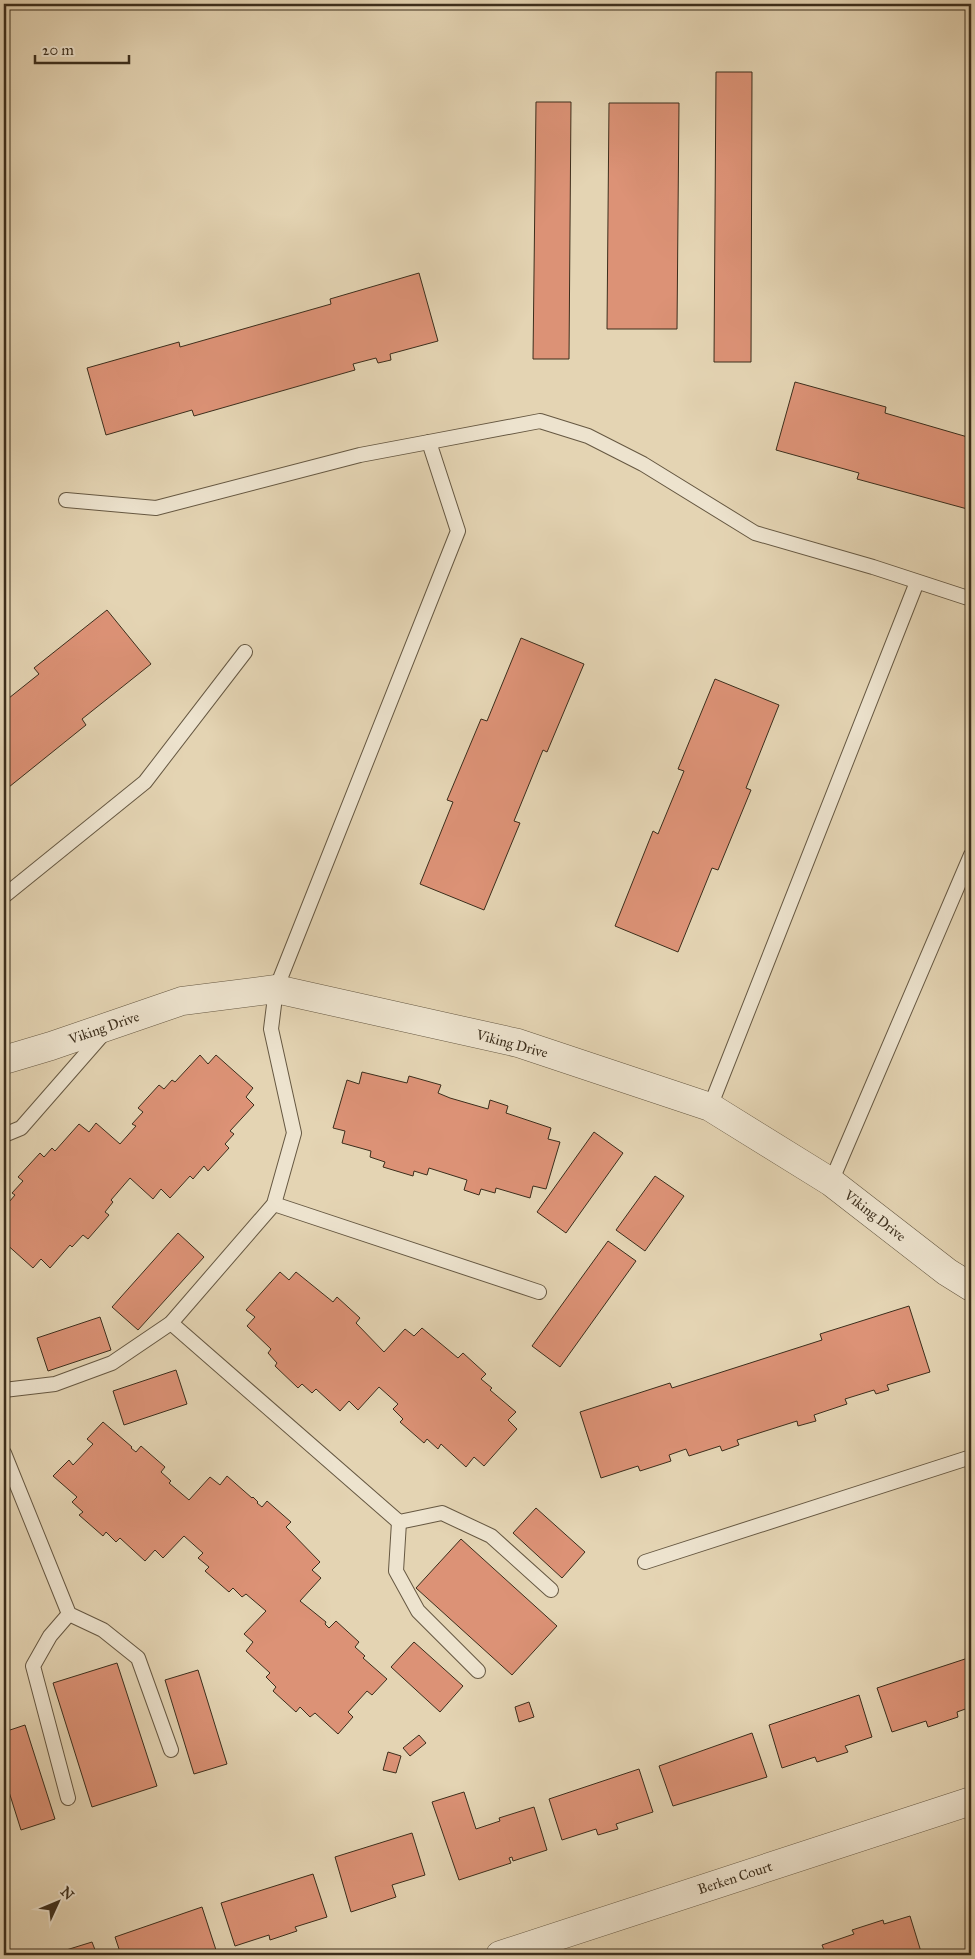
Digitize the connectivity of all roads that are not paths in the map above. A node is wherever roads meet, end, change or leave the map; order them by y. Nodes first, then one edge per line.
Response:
1 (429, 442) junction
2 (66, 500) dead end
3 (917, 582) junction
4 (971, 599) edge
5 (245, 652) dead end
6 (971, 855) edge
7 (4, 896) edge
8 (276, 989) junction
9 (111, 1025) junction
10 (4, 1060) edge
11 (710, 1107) junction
12 (4, 1134) edge
13 (831, 1182) junction
14 (274, 1204) junction
15 (971, 1287) edge
16 (539, 1292) dead end
17 (170, 1323) junction
18 (4, 1390) edge
19 (4, 1453) edge
20 (971, 1457) edge
21 (399, 1522) junction
22 (645, 1562) dead end
23 (550, 1590) dead end
24 (69, 1614) junction
25 (478, 1671) dead end
26 (171, 1750) dead end
27 (68, 1798) dead end
28 (971, 1802) edge
29 (500, 1955) edge

1 - 2 lane
1 - 3 lane
1 - 8 lane
3 - 4 lane
3 - 11 lane
5 - 7 lane
6 - 13 lane
8 - 9 street, Viking Drive
8 - 11 street, Viking Drive
8 - 14 lane
9 - 10 street, Viking Drive
9 - 12 lane
11 - 13 street, Viking Drive
13 - 15 street, Viking Drive
14 - 16 lane
14 - 17 lane
17 - 18 lane
17 - 21 lane
19 - 24 lane
20 - 22 lane
21 - 23 lane
21 - 25 lane
24 - 26 lane
24 - 27 lane
28 - 29 street, Berken Court

